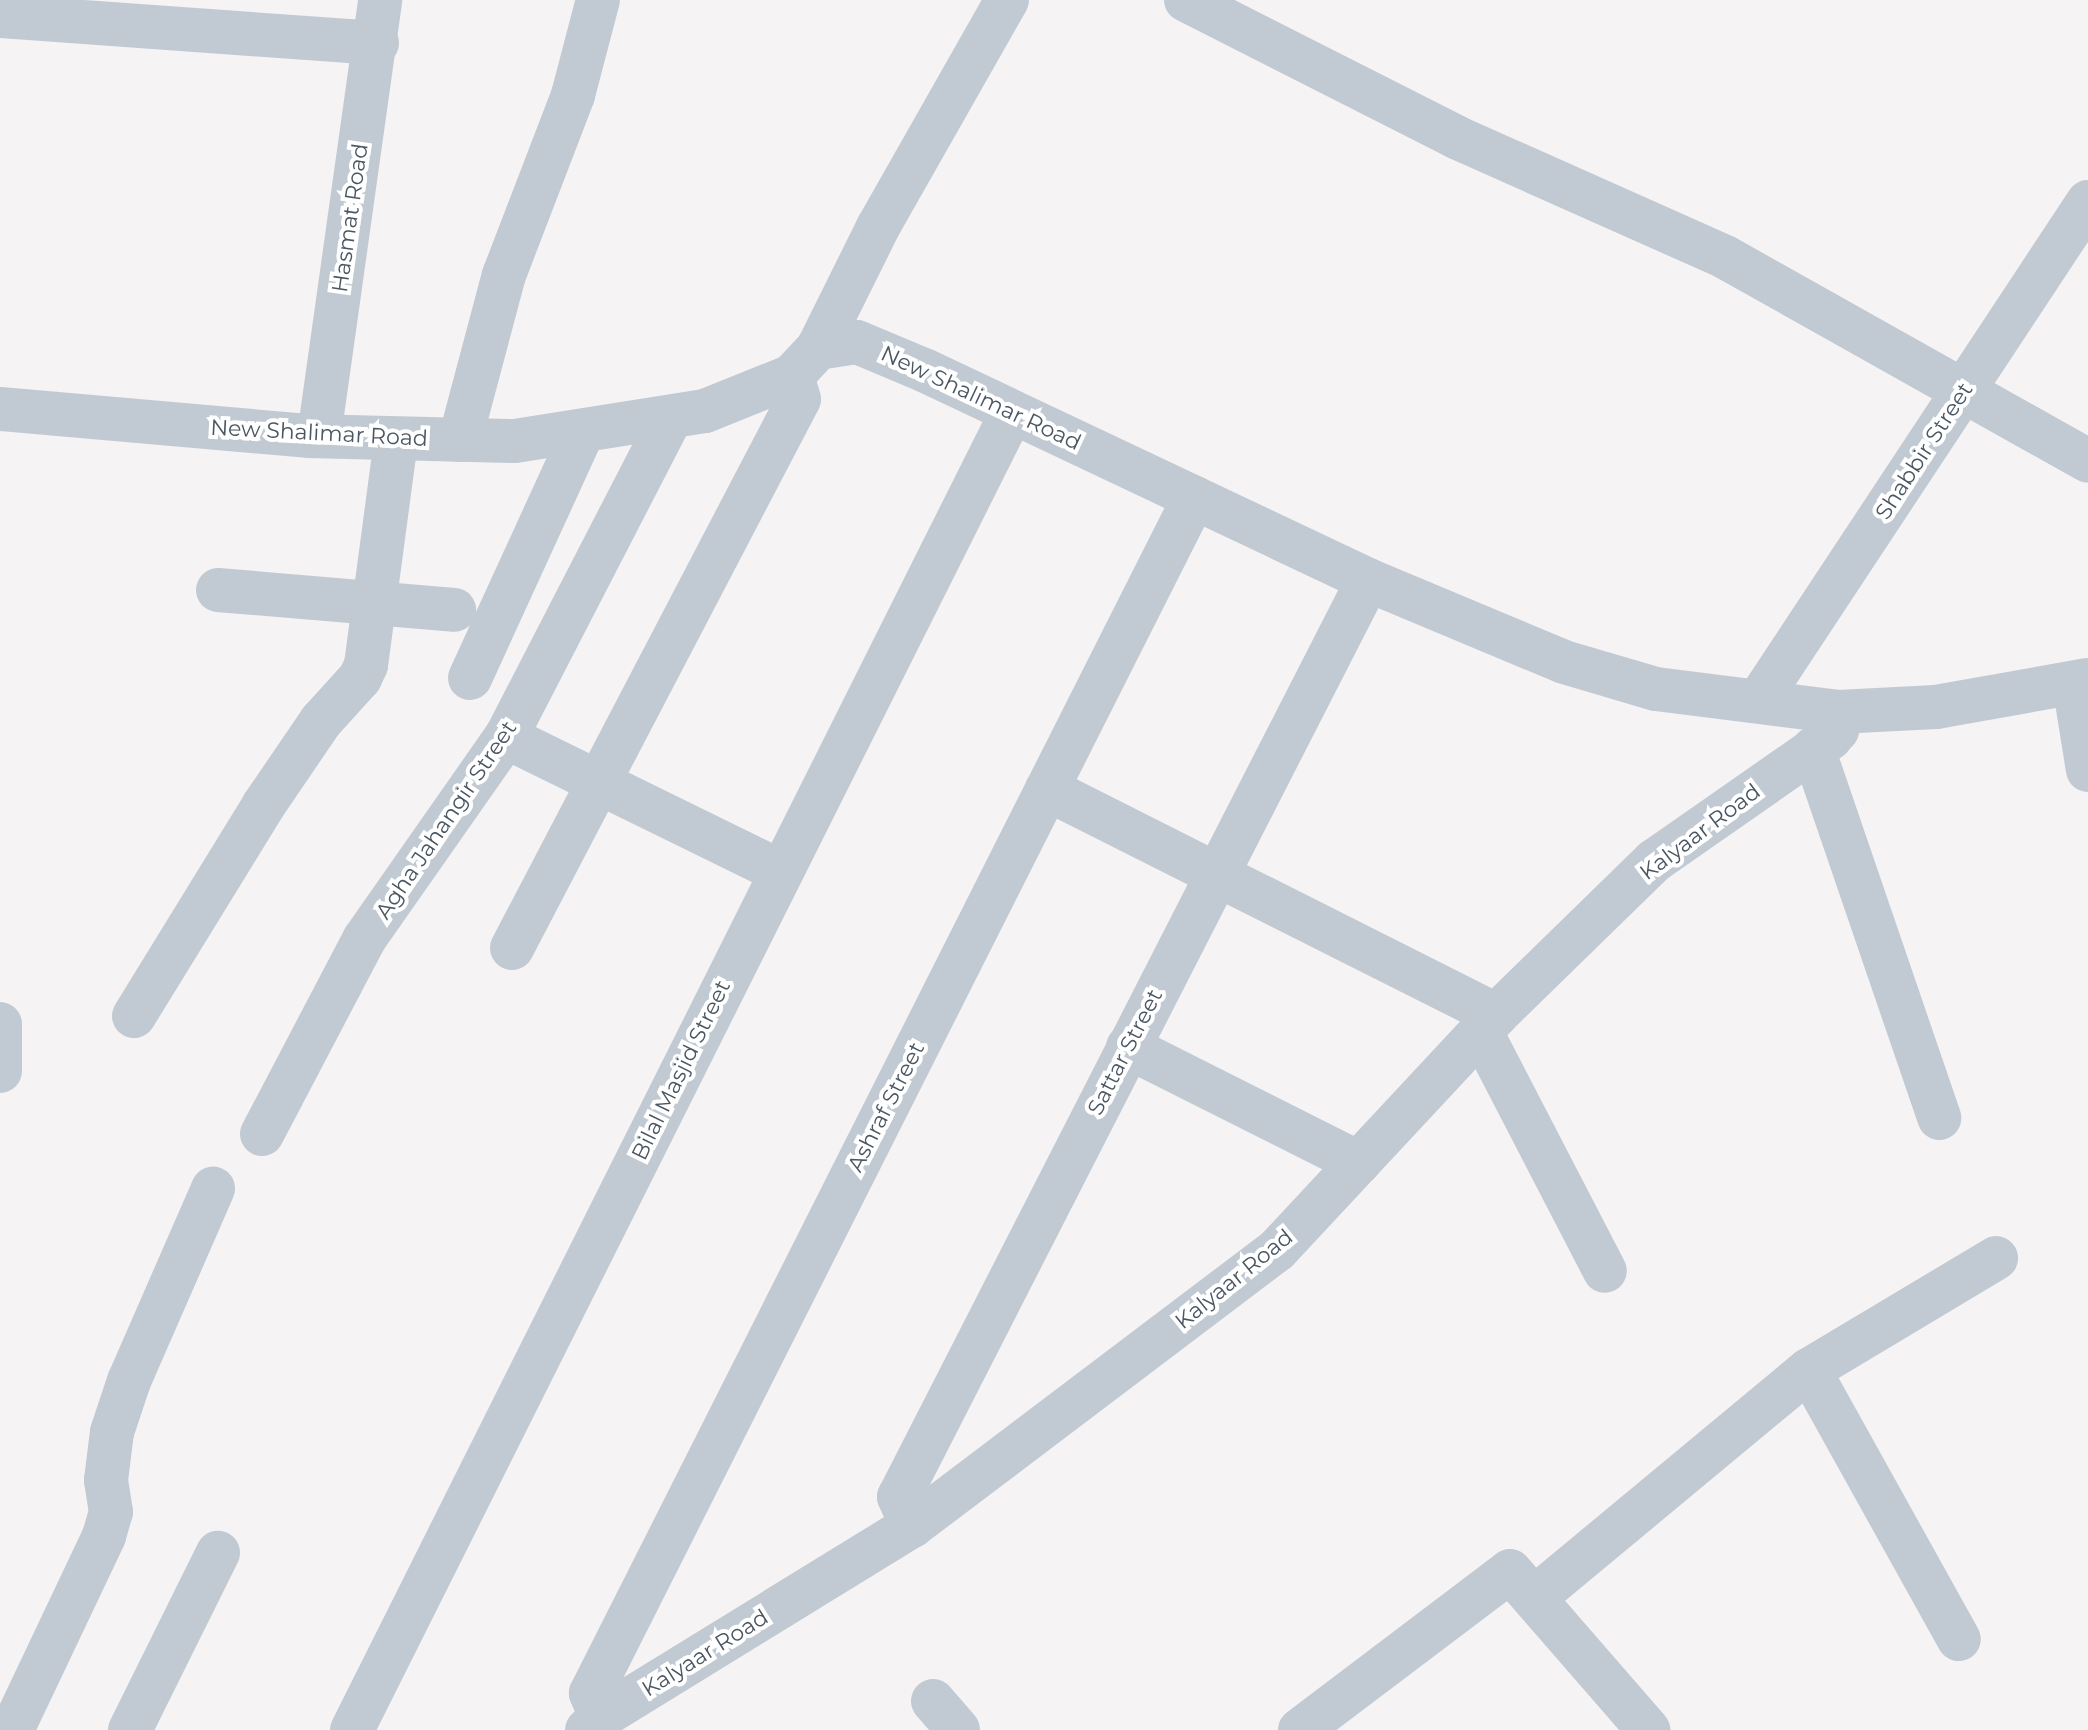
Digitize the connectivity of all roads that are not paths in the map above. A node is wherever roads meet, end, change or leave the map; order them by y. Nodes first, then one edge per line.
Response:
1 (380, 0) edge
2 (598, 0) edge
3 (1007, 0) edge
4 (1186, 0) edge
5 (0, 16) edge
6 (377, 43) junction
7 (2088, 202) edge
8 (805, 362) junction
9 (1965, 389) junction
10 (0, 409) edge
11 (1012, 412) junction
12 (671, 418) junction
13 (583, 431) junction
14 (319, 436) junction
15 (396, 439) junction
16 (460, 440) junction
17 (2088, 461) edge
18 (1194, 498) junction
19 (1368, 580) junction
20 (218, 590) dead end
21 (373, 602) junction
22 (454, 610) dead end
23 (470, 678) dead end
24 (2081, 682) edge
25 (1759, 700) junction
26 (1838, 712) junction
27 (506, 737) junction
28 (1813, 749) junction
29 (2088, 770) edge
30 (598, 779) junction
31 (1047, 789) junction
32 (780, 871) junction
33 (1216, 874) junction
34 (512, 948) dead end
35 (134, 1016) dead end
36 (1488, 1023) junction
37 (0, 1024) edge
38 (1128, 1047) junction
39 (0, 1071) edge
40 (1939, 1118) dead end
41 (262, 1134) dead end
42 (1359, 1163) junction
43 (213, 1189) dead end
44 (1996, 1258) dead end
45 (1605, 1271) dead end
46 (1809, 1370) junction
47 (912, 1526) junction
48 (218, 1553) dead end
49 (1534, 1598) junction
50 (1959, 1639) dead end
51 (594, 1724) edge
52 (12, 1730) edge
53 (130, 1730) edge
54 (352, 1730) edge
55 (1300, 1730) edge
56 (1648, 1730) edge

1 - 6 street, Hasmat Road
2 - 16 street
3 - 8 street
4 - 9 street
5 - 6 street
6 - 14 street, Hasmat Road
7 - 9 street, Shabbir Street
8 - 11 street, New Shalimar Road
8 - 12 street, New Shalimar Road
8 - 30 street
9 - 17 street
9 - 25 street, Shabbir Street
10 - 14 street, New Shalimar Road
11 - 18 street, New Shalimar Road
11 - 32 street, Bilal Masjid Street
12 - 13 street, New Shalimar Road
12 - 27 street, Agha Jahangir Street
13 - 16 street, New Shalimar Road
13 - 23 street
14 - 15 street, New Shalimar Road
15 - 16 street, New Shalimar Road
15 - 21 street
18 - 19 street, New Shalimar Road
18 - 31 street, Ashraf Street
19 - 25 street, New Shalimar Road
19 - 33 street, Sattar Street
20 - 21 street
21 - 22 street
21 - 35 street
24 - 26 street, New Shalimar Road
24 - 29 street
25 - 26 street, New Shalimar Road
26 - 28 street, Kalyaar Road
27 - 30 street
27 - 41 street, Agha Jahangir Street
28 - 36 street, Kalyaar Road
28 - 40 street
30 - 32 street
30 - 34 street
31 - 33 street
31 - 51 street, Ashraf Street
32 - 54 street, Bilal Masjid Street
33 - 36 street
33 - 38 street, Sattar Street
36 - 42 street, Kalyaar Road
36 - 45 street
37 - 39 street
38 - 42 street
38 - 47 street, Sattar Street
42 - 47 street, Kalyaar Road
43 - 52 street
44 - 46 street
46 - 49 street
46 - 50 street
47 - 51 street, Kalyaar Road
48 - 53 street
49 - 55 street
49 - 56 street

